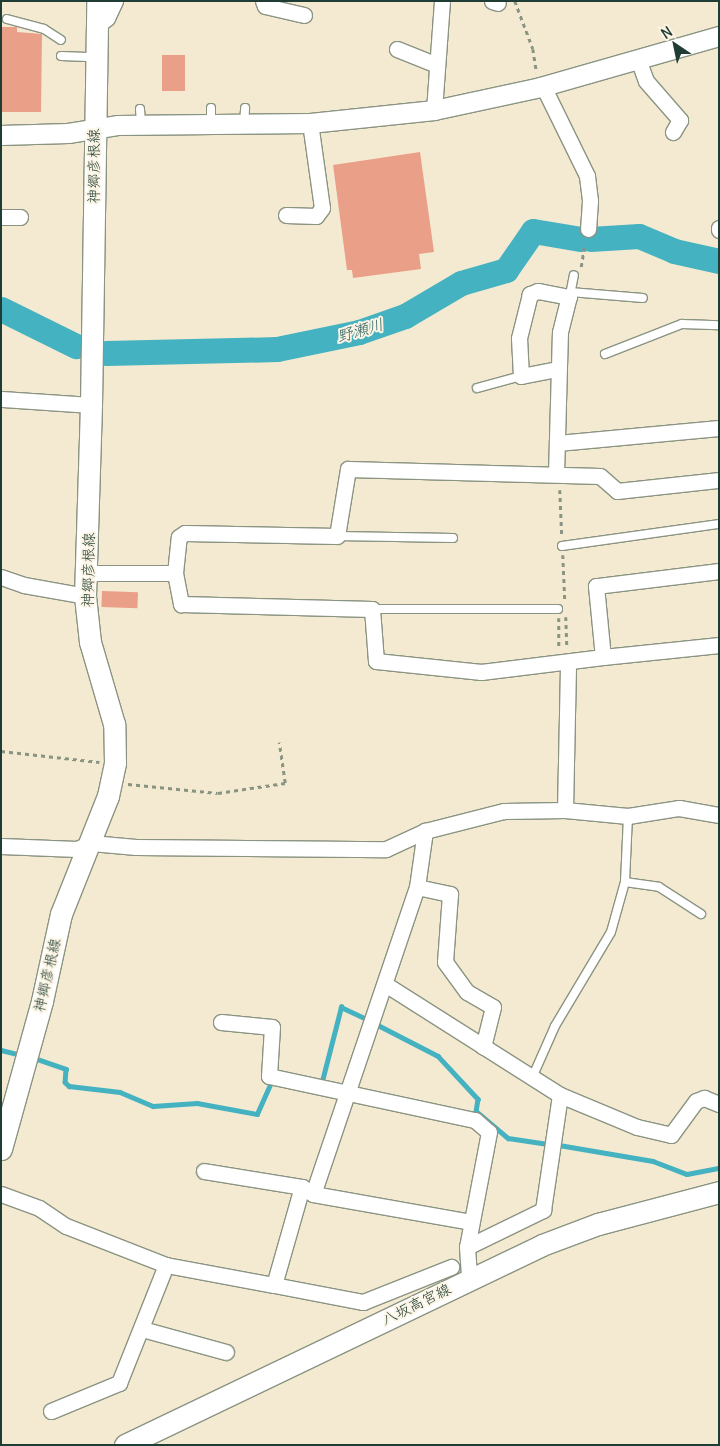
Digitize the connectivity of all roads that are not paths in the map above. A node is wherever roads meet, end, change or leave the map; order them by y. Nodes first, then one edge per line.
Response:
1 (97, 1) edge
2 (115, 1) edge
3 (263, 1) edge
4 (442, 1) edge
5 (304, 15) dead end
6 (7, 19) dead end
7 (97, 26) junction
8 (719, 36) edge
9 (61, 40) dead end
10 (397, 49) dead end
11 (61, 56) dead end
12 (638, 59) junction
13 (98, 62) junction
14 (437, 65) junction
15 (540, 81) junction
16 (434, 110) junction
17 (310, 123) junction
18 (94, 129) junction
19 (673, 132) dead end
20 (1, 135) edge
21 (286, 215) dead end
22 (1, 217) edge
23 (20, 218) dead end
24 (588, 229) road end
25 (574, 275) road end
26 (570, 295) junction
27 (643, 298) dead end
28 (719, 325) edge
29 (605, 354) dead end
30 (558, 369) junction
31 (521, 376) junction
32 (477, 388) dead end
33 (1, 399) edge
34 (92, 405) junction
35 (719, 428) edge
36 (556, 443) junction
37 (558, 475) junction
38 (719, 480) edge
39 (719, 524) edge
40 (337, 536) junction
41 (453, 538) dead end
42 (562, 546) road end
43 (719, 571) edge
44 (175, 572) junction
45 (87, 573) junction
46 (1, 577) edge
47 (85, 596) junction
48 (372, 609) junction
49 (558, 610) road end
50 (719, 646) edge
51 (603, 657) junction
52 (563, 662) junction
53 (565, 810) junction
54 (719, 815) edge
55 (628, 816) junction
56 (425, 831) junction
57 (91, 843) junction
58 (1, 846) edge
59 (625, 882) junction
60 (417, 887) junction
61 (701, 914) dead end
62 (385, 984) junction
63 (221, 1022) dead end
64 (483, 1048) junction
65 (532, 1078) junction
66 (349, 1093) junction
67 (560, 1095) junction
68 (719, 1104) edge
69 (1, 1149) edge
70 (204, 1171) dead end
71 (307, 1190) junction
72 (719, 1192) edge
73 (1, 1194) edge
74 (471, 1222) junction
75 (467, 1247) junction
76 (166, 1265) junction
77 (451, 1267) dead end
78 (469, 1279) junction
79 (274, 1285) junction
80 (142, 1329) junction
81 (226, 1352) dead end
82 (51, 1411) dead end
83 (125, 1445) edge

1 - 7 main road, 神郷彦根線
2 - 7 street
3 - 5 street
4 - 14 street
6 - 9 lane
7 - 13 main road, 神郷彦根線
8 - 12 street
10 - 14 street
11 - 13 lane
12 - 15 street
12 - 19 street
13 - 18 main road, 神郷彦根線
14 - 16 street
15 - 16 street
15 - 24 street
16 - 17 street
17 - 18 street
17 - 21 street
18 - 20 street
18 - 34 main road, 神郷彦根線
22 - 23 street
25 - 26 lane
26 - 27 lane
26 - 30 street
26 - 31 street
28 - 29 lane
30 - 31 street
30 - 36 street
31 - 32 lane
33 - 34 street
34 - 45 main road, 神郷彦根線
35 - 36 street
36 - 37 street
37 - 38 street
37 - 40 street
39 - 42 lane
40 - 41 lane
40 - 44 street
43 - 51 street
44 - 45 street
44 - 48 street
45 - 47 main road, 神郷彦根線
46 - 47 street
47 - 57 main road, 神郷彦根線
48 - 49 lane
48 - 52 street
50 - 51 street
51 - 52 street
52 - 53 street
53 - 55 street
53 - 56 street
54 - 55 street
55 - 59 lane
56 - 57 street
56 - 60 street
57 - 58 street
57 - 69 main road, 神郷彦根線
59 - 61 lane
59 - 65 lane
60 - 62 street
60 - 64 street
62 - 64 street
62 - 66 street
63 - 66 street
64 - 65 street
65 - 67 street
66 - 71 street
66 - 74 street
67 - 68 street
67 - 75 street
70 - 71 street
71 - 74 street
71 - 79 street
72 - 78 main road, 八坂高宮線
73 - 76 street
74 - 75 street
75 - 78 street
76 - 79 street
76 - 80 street
77 - 79 street
78 - 83 main road, 八坂高宮線
80 - 81 street
80 - 82 street

